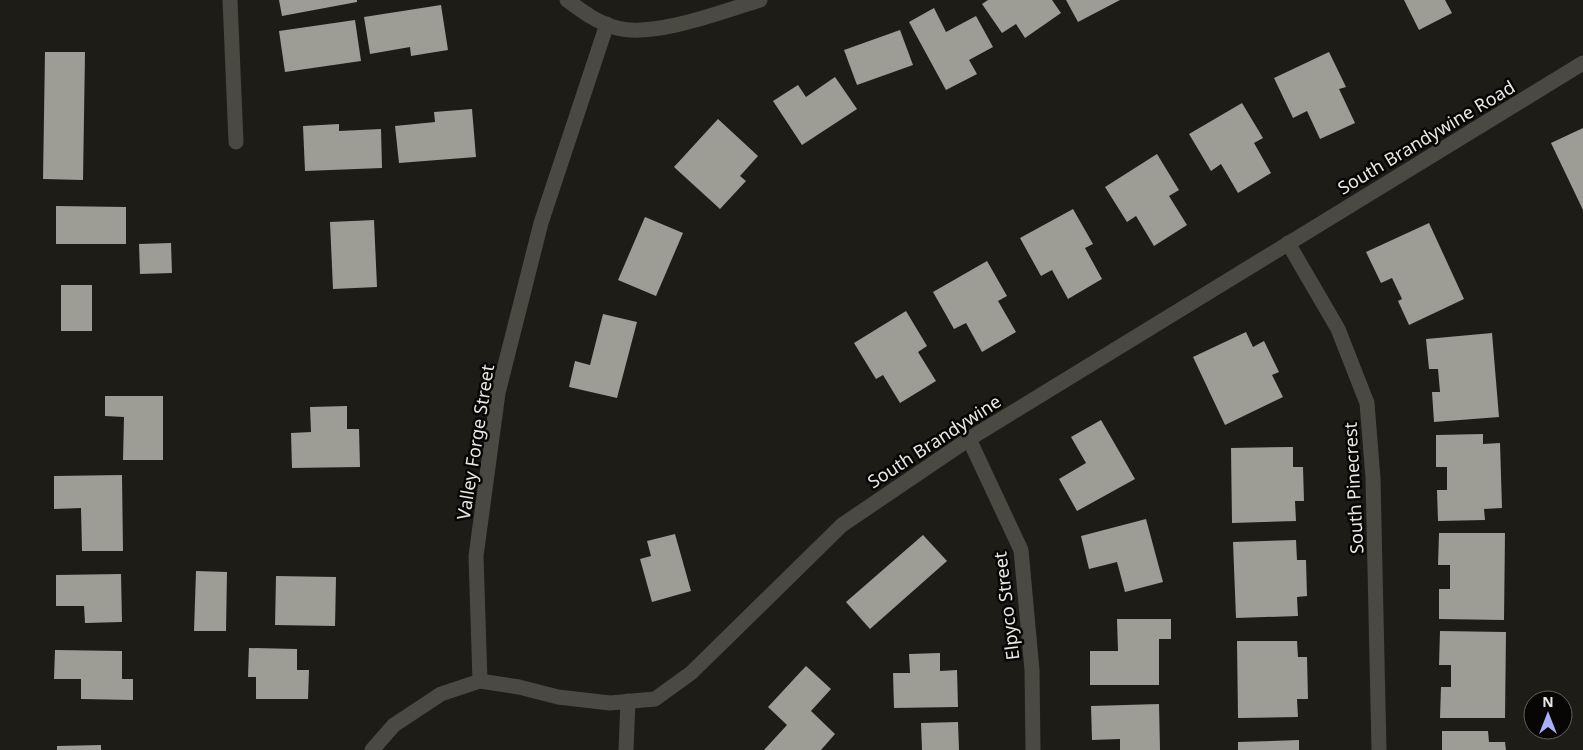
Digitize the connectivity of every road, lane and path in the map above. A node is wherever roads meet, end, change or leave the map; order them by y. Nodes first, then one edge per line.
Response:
1 (230, 0) edge
2 (567, 0) edge
3 (760, 0) edge
4 (607, 24) junction
5 (1583, 63) edge
6 (236, 142) dead end
7 (1288, 242) junction
8 (969, 439) junction
9 (480, 681) junction
10 (628, 701) junction
11 (372, 750) edge
12 (626, 750) edge
13 (1033, 750) edge
14 (1379, 750) edge

1 - 6 street
2 - 4 street
3 - 4 street
4 - 9 street, Valley Forge Street
5 - 7 street, South Brandywine Road
7 - 8 street, South Brandywine
7 - 14 street, South Pinecrest
8 - 10 street, South Brandywine
8 - 13 street, Elpyco Street
9 - 10 street
9 - 11 street
10 - 12 street

